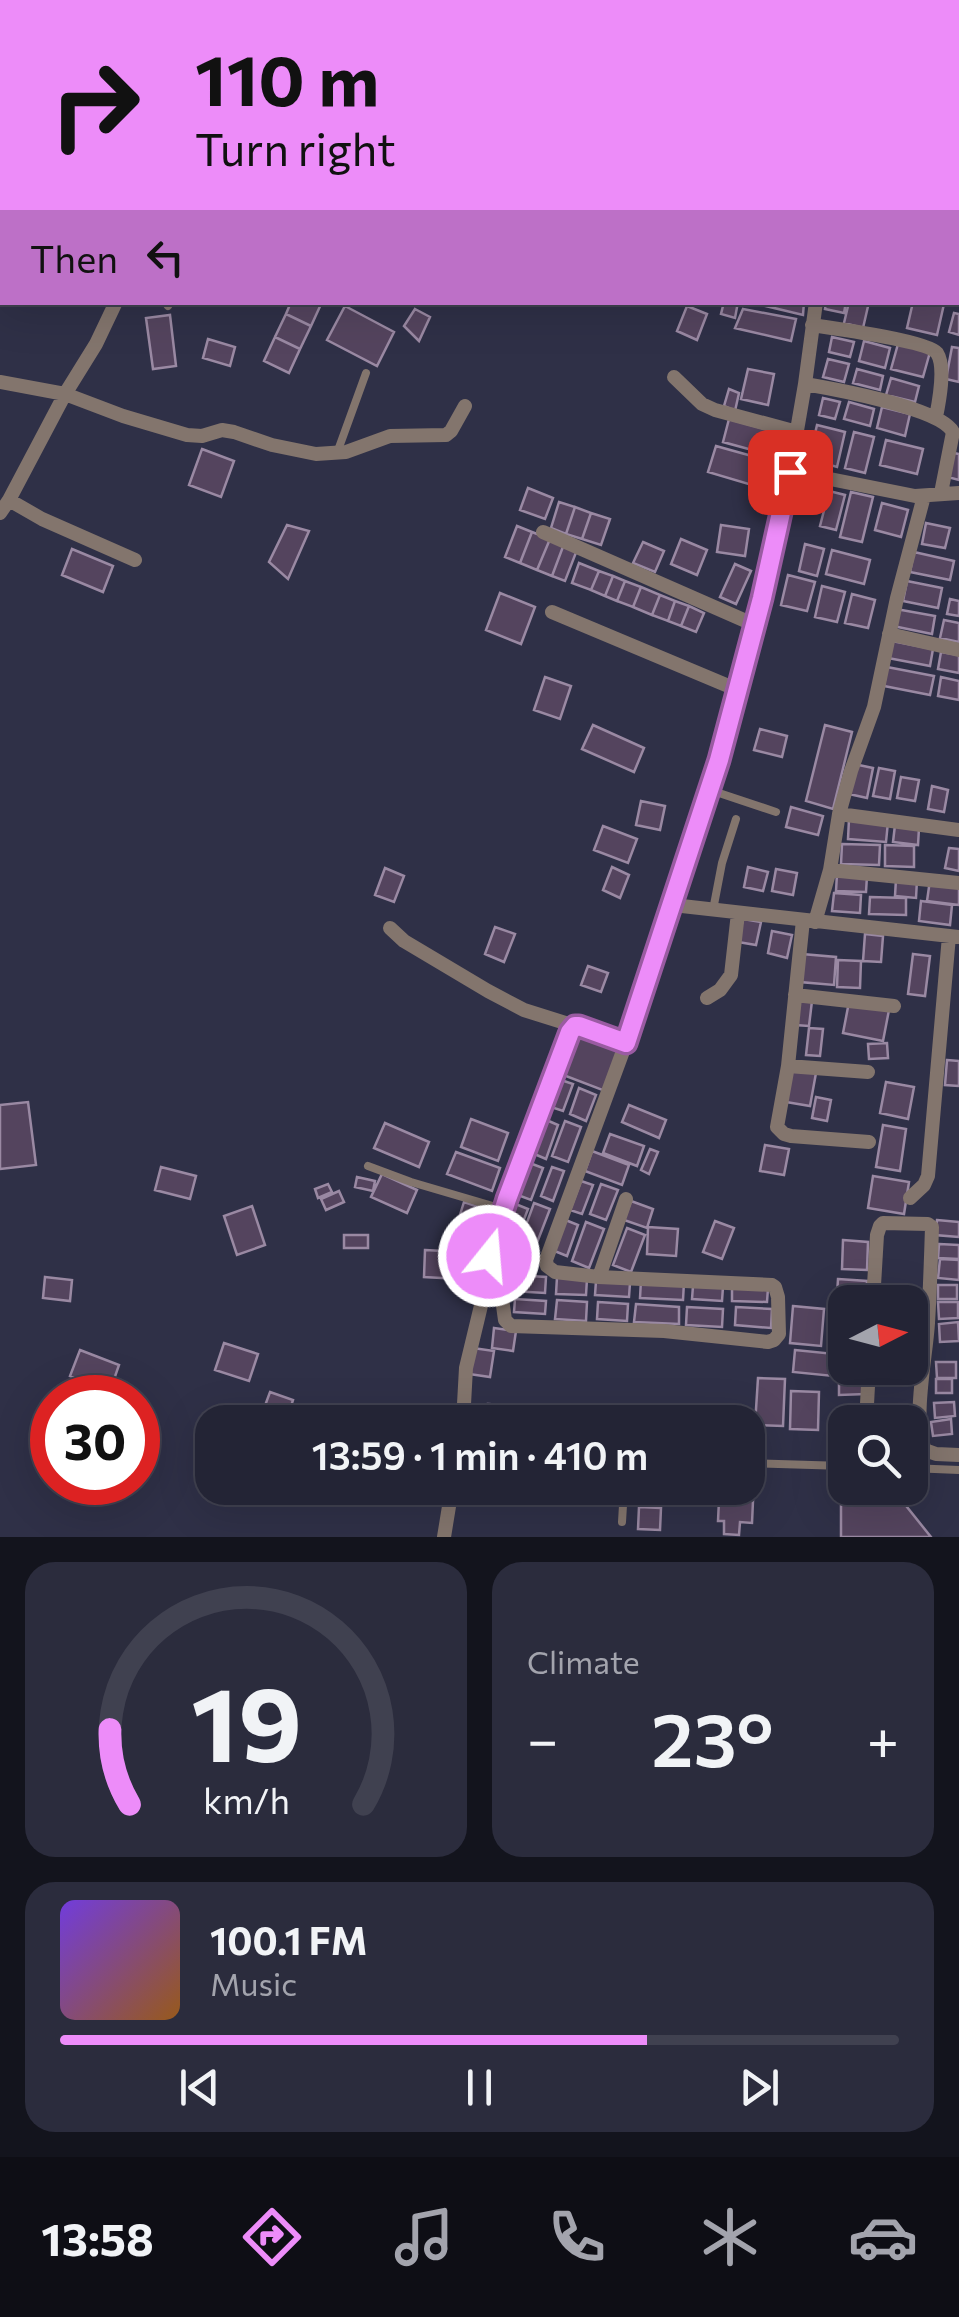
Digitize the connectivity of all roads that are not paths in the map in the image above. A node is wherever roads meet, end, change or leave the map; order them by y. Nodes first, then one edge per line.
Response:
1 (115, 305) edge
2 (815, 305) edge
3 (812, 325) junction
4 (366, 373) dead end
5 (674, 377) dead end
6 (0, 382) edge
7 (805, 384) junction
8 (66, 394) junction
9 (465, 406) dead end
10 (936, 417) junction
11 (796, 432) junction
12 (337, 453) junction
13 (790, 472) junction
14 (942, 494) junction
15 (959, 494) edge
16 (924, 496) junction
17 (5, 507) edge
18 (542, 532) dead end
19 (135, 560) dead end
20 (552, 612) dead end
21 (756, 624) junction
22 (889, 634) junction
23 (959, 650) edge
24 (738, 690) junction
25 (710, 790) junction
26 (776, 812) dead end
27 (839, 814) junction
28 (736, 819) dead end
29 (959, 830) edge
30 (830, 870) junction
31 (959, 882) edge
32 (673, 905) junction
33 (714, 910) junction
34 (738, 913) junction
35 (809, 921) junction
36 (390, 928) dead end
37 (954, 936) edge
38 (796, 994) junction
39 (706, 998) dead end
40 (894, 1006) dead end
41 (575, 1026) junction
42 (626, 1043) junction
43 (788, 1066) junction
44 (868, 1072) dead end
45 (870, 1142) dead end
46 (368, 1166) dead end
47 (910, 1198) dead end
48 (626, 1199) dead end
49 (504, 1209) junction
50 (491, 1264) junction
51 (599, 1276) junction
52 (875, 1285) edge
53 (928, 1325) edge
54 (463, 1405) edge
55 (928, 1452) edge
56 (959, 1455) edge
57 (765, 1464) edge
58 (828, 1465) edge
59 (928, 1469) edge
60 (959, 1470) edge
61 (449, 1505) edge
62 (623, 1505) edge
63 (622, 1522) dead end
64 (444, 1537) edge

1 - 8 street
2 - 3 street
3 - 7 street
3 - 10 street
4 - 12 lane
5 - 11 street
6 - 8 street
7 - 10 street
7 - 11 street
8 - 12 street
8 - 17 street
9 - 12 street
10 - 14 street
11 - 13 street
13 - 16 street
13 - 21 street
14 - 15 street
14 - 16 street
16 - 22 street
17 - 19 street
18 - 21 street
20 - 24 street
21 - 24 street
22 - 23 street
22 - 27 street
24 - 25 street
25 - 26 lane
25 - 32 street
27 - 29 street
27 - 30 street
28 - 33 lane
30 - 31 street
30 - 35 street
32 - 33 street
32 - 42 street
33 - 34 street
34 - 35 street
34 - 39 street
35 - 37 street
35 - 38 street
36 - 41 street
37 - 47 street
38 - 40 street
38 - 43 street
41 - 42 street
41 - 49 street
42 - 51 street
43 - 44 street
43 - 45 street
46 - 49 lane
48 - 51 street
49 - 50 street
50 - 51 street
50 - 54 street
52 - 53 street
55 - 56 street
57 - 58 lane
59 - 60 lane
61 - 64 street
62 - 63 lane

